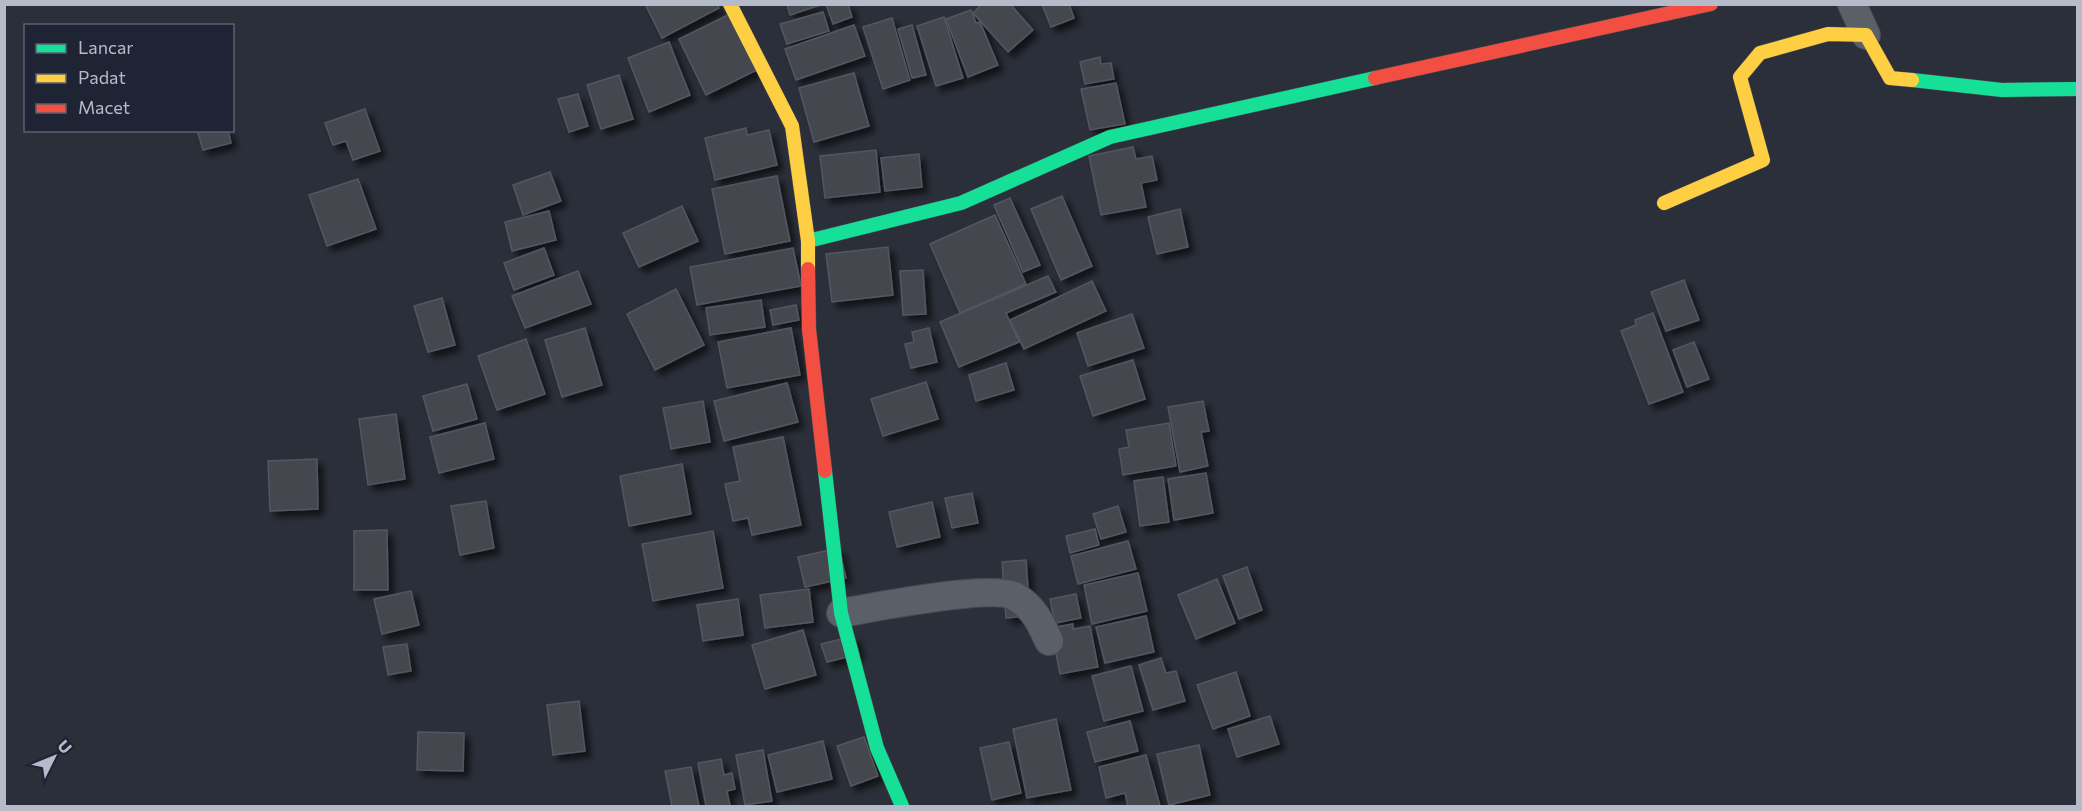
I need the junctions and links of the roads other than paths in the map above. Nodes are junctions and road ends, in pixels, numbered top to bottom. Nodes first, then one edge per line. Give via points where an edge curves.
1 (730, 4) edge
2 (1711, 4) edge
3 (1852, 4) edge
4 (1866, 34) junction
5 (2078, 89) edge
6 (1664, 203) dead end
7 (808, 241) junction
8 (841, 613) junction
9 (1049, 641) dead end
10 (902, 807) edge

1 - 7 street via 792,126
2 - 7 street via 1110,137 961,203
3 - 4 street
4 - 5 street via 1890,78 2002,90
4 - 6 street via 1827,34 1760,52 1740,77 1763,160
7 - 8 street via 809,329
8 - 9 street via 980,592 1014,595 1036,613
8 - 10 street via 877,748

